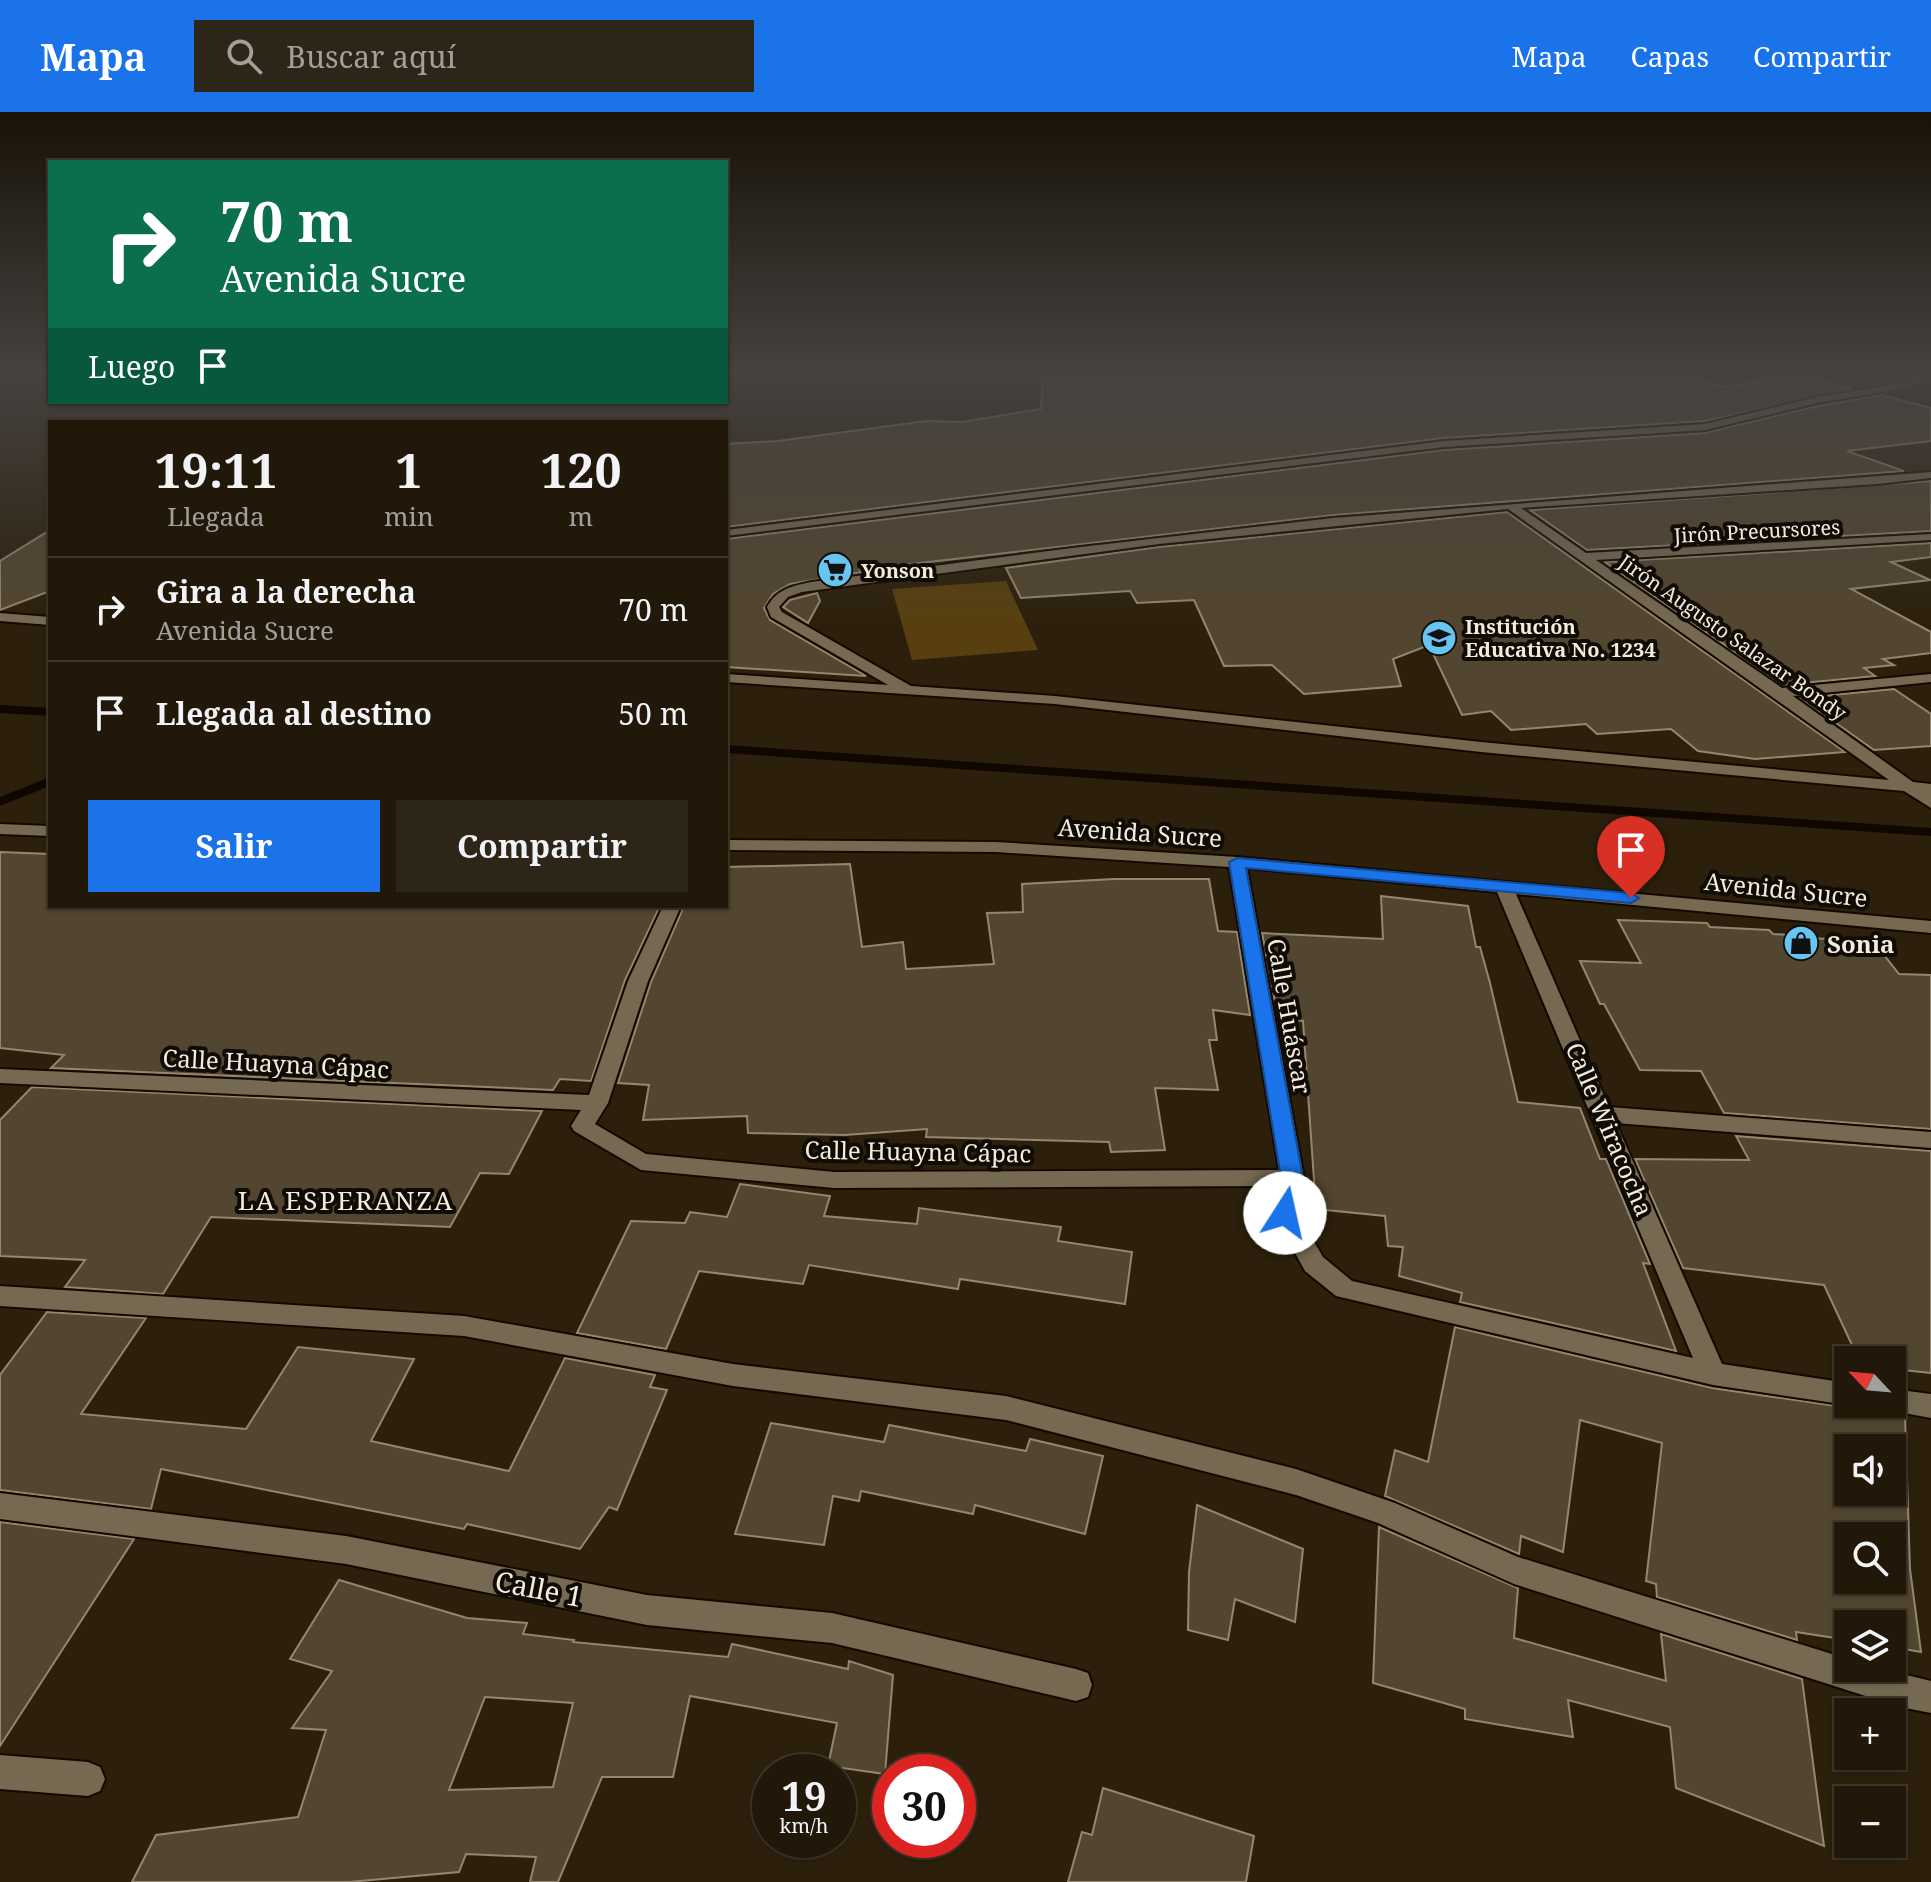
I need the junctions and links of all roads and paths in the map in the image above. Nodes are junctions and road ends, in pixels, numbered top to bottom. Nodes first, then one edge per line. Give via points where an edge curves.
1 (1342, 457) edge
2 (1931, 475) edge
3 (1510, 506) junction
4 (728, 533) edge
5 (1931, 537) edge
6 (1585, 557) junction
7 (0, 617) edge
8 (48, 621) edge
9 (728, 678) edge
10 (1931, 678) edge
11 (906, 689) junction
12 (1779, 693) junction
13 (1907, 786) junction
14 (1931, 789) edge
15 (1931, 803) edge
16 (0, 829) edge
17 (48, 831) edge
18 (728, 845) edge
19 (1237, 862) junction
20 (1503, 885) junction
21 (671, 908) edge
22 (1931, 927) edge
23 (0, 1076) edge
24 (597, 1103) junction
25 (1604, 1114) junction
26 (1931, 1140) edge
27 (1292, 1178) junction
28 (0, 1296) edge
29 (1713, 1374) junction
30 (1834, 1392) edge
31 (1906, 1403) edge
32 (1931, 1406) edge
33 (0, 1506) edge
34 (1076, 1685) dead end
35 (1931, 1697) edge
36 (0, 1772) edge
37 (88, 1779) dead end

1 - 4 street
2 - 3 street
3 - 6 street, Jirón Augusto Salazar Bondy
3 - 11 street via 1200,535 868,578 790,591 775,602 776,614
5 - 6 street, Jirón Precursores
6 - 12 street, Jirón Augusto Salazar Bondy
7 - 8 street
9 - 11 street
10 - 12 street
11 - 13 street
12 - 13 street, Jirón Augusto Salazar Bondy
13 - 14 street
13 - 15 street, Jirón Augusto Salazar Bondy
16 - 17 street
18 - 19 street, Avenida Sucre via 996,847
19 - 20 street, Avenida Sucre
19 - 27 street, Calle Huáscar
20 - 22 street, Avenida Sucre
20 - 25 street, Calle Wiracocha
21 - 24 street, Calle Huayna Cápac via 638,981
23 - 24 street, Calle Huayna Cápac
24 - 27 street, Calle Huayna Cápac via 582,1126 641,1162 834,1180
25 - 26 street
25 - 29 street, Calle Wiracocha
27 - 29 street, Calle Huáscar via 1285,1213 1314,1264 1345,1289
28 - 35 street via 464,1326 733,1375 1006,1408 1296,1482 1385,1512 1514,1570
29 - 30 street, Calle Huáscar
31 - 32 street
33 - 34 street, Calle 1 via 346,1550 647,1610 832,1628
36 - 37 street

